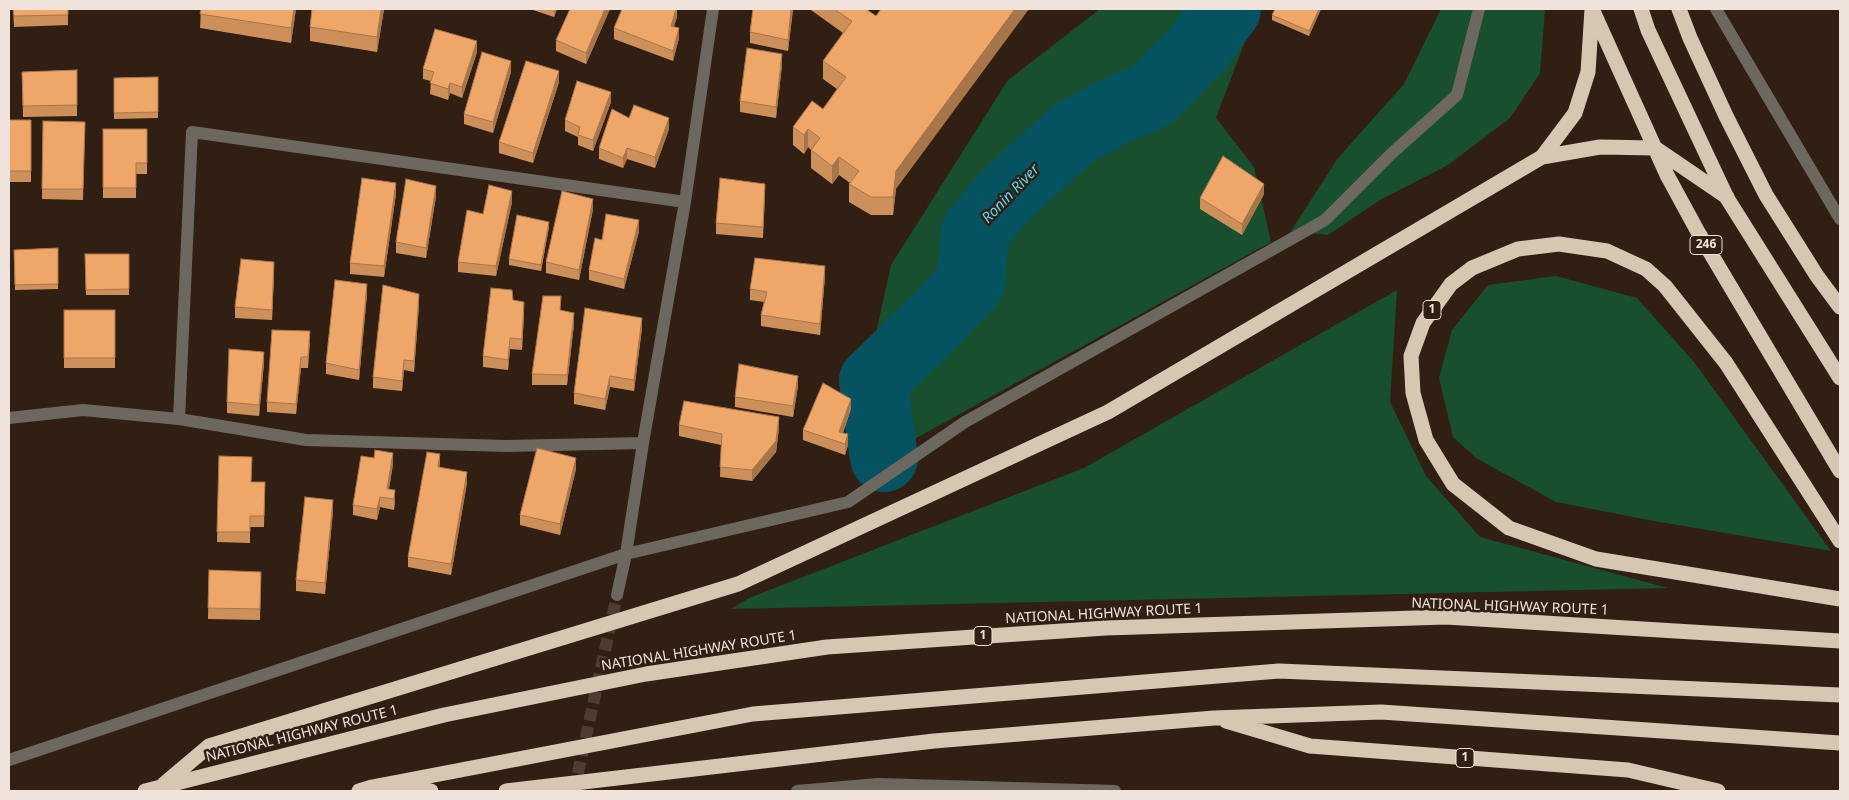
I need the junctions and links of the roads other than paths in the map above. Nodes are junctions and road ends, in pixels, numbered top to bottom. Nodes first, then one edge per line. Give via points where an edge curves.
1 (712, 9) edge
2 (1479, 9) edge
3 (1592, 9) edge
4 (1641, 9) edge
5 (1679, 9) edge
6 (1716, 9) edge
7 (1655, 148) junction
8 (1542, 157) junction
9 (1727, 198) junction
10 (685, 202) junction
11 (1840, 219) edge
12 (1840, 307) edge
13 (1840, 378) edge
14 (9, 418) edge
15 (179, 419) junction
16 (644, 443) junction
17 (1840, 471) edge
18 (1840, 541) edge
19 (626, 554) junction
20 (617, 594) tunnel mouth
21 (1840, 599) edge
22 (1838, 641) edge
23 (1840, 695) edge
24 (1214, 718) junction
25 (1840, 743) edge
26 (9, 760) edge
27 (161, 786) junction
28 (366, 789) edge
29 (145, 791) edge
30 (430, 791) edge
31 (506, 791) edge
32 (797, 791) edge
33 (1115, 791) edge
34 (1718, 791) edge

1 - 10 street
2 - 19 street via 1457,95 1391,154 1325,220 965,422 848,502
3 - 7 highway, 246
3 - 8 highway, 1 via 1588,72 1575,113
4 - 9 highway
5 - 12 highway via 1722,107 1766,195
6 - 11 street
7 - 8 highway, 1 via 1600,147
7 - 9 highway
7 - 17 highway, 246 via 1698,232
8 - 27 highway, 1 via 1108,412 738,584 209,746
9 - 13 highway
10 - 15 street via 192,132
10 - 16 street
14 - 15 street via 83,410
15 - 16 street via 306,440 506,446
16 - 19 street
18 - 21 highway, 1 via 1726,364 1665,286 1646,269 1607,251 1559,244 1518,249 1472,268 1451,284 1423,323 1411,356 1413,393 1426,440 1453,484 1509,528 1596,559
19 - 20 street
19 - 26 street
22 - 27 highway, NATIONAL HIGHWAY ROUTE 1 / 1 via 1446,617 1106,628 827,647 646,674 444,715
23 - 28 highway via 1279,671 753,714
24 - 25 highway, 1 via 1381,712
24 - 31 highway, 1 via 934,741
24 - 34 highway, 1 via 1310,746 1628,770
27 - 29 highway, NATIONAL HIGHWAY ROUTE 1 / 1
28 - 30 highway
32 - 33 street via 878,784

